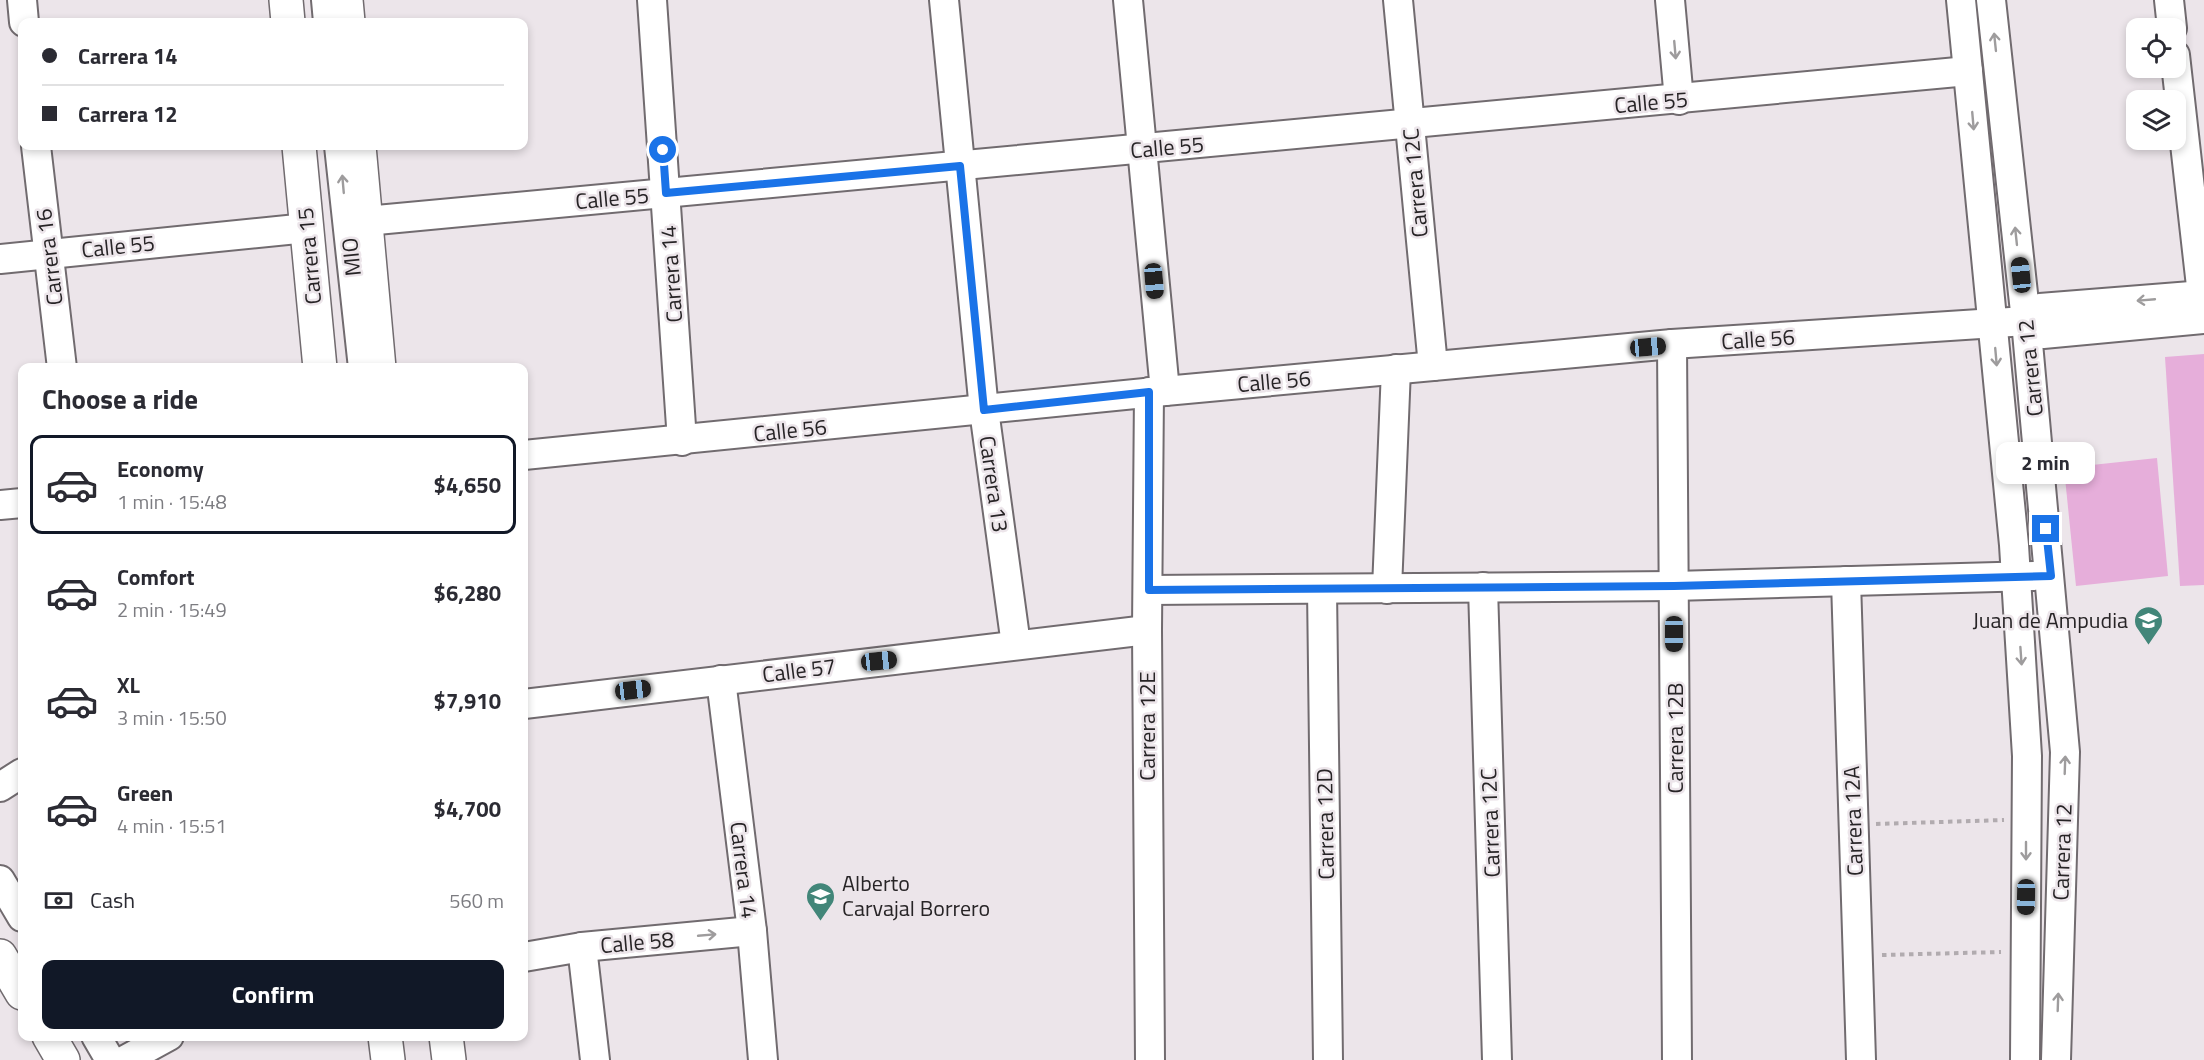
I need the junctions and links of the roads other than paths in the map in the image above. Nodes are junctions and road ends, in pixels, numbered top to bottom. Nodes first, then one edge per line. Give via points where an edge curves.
1 (22, 0) edge
2 (286, 0) edge
3 (301, 0) edge
4 (326, 0) edge
5 (346, 0) edge
6 (652, 0) edge
7 (944, 0) edge
8 (1128, 0) edge
9 (1398, 0) edge
10 (1670, 0) edge
11 (1961, 0) edge
12 (1991, 0) edge
13 (2169, 0) edge
14 (24, 18) edge
15 (288, 18) edge
16 (303, 18) edge
17 (328, 18) edge
18 (348, 18) edge
19 (2171, 18) edge
20 (1968, 71) junction
21 (2178, 78) edge
22 (1679, 100) junction
23 (1410, 125) junction
24 (1142, 149) junction
25 (36, 150) edge
26 (299, 150) edge
27 (315, 150) edge
28 (339, 150) edge
29 (359, 150) edge
30 (960, 166) junction
31 (666, 193) junction
32 (366, 221) junction
33 (307, 228) junction
34 (47, 253) junction
35 (0, 259) edge
36 (2203, 303) edge
37 (1992, 324) junction
38 (2034, 328) junction
39 (1671, 345) junction
40 (61, 363) edge
41 (320, 363) edge
42 (336, 363) edge
43 (362, 363) edge
44 (379, 363) edge
45 (1433, 366) junction
46 (1396, 369) junction
47 (1157, 392) junction
48 (984, 410) junction
49 (682, 441) junction
50 (528, 455) edge
51 (18, 503) edge
52 (0, 505) edge
53 (2051, 576) junction
54 (2016, 577) junction
55 (1846, 581) junction
56 (1674, 586) junction
57 (1484, 587) junction
58 (1322, 589) junction
59 (1387, 589) junction
60 (1149, 590) junction
61 (1147, 630) junction
62 (1016, 645) junction
63 (721, 680) junction
64 (528, 704) edge
65 (18, 776) edge
66 (0, 788) edge
67 (0, 880) edge
68 (18, 910) edge
69 (752, 931) junction
70 (582, 947) junction
71 (0, 956) edge
72 (528, 956) edge
73 (18, 986) edge
74 (52, 1041) edge
75 (99, 1041) edge
76 (159, 1041) edge
77 (386, 1041) edge
78 (402, 1041) edge
79 (432, 1041) edge
80 (446, 1041) edge
81 (63, 1060) edge
82 (110, 1060) edge
83 (125, 1060) edge
84 (388, 1060) edge
85 (404, 1060) edge
86 (434, 1060) edge
87 (448, 1060) edge
88 (595, 1060) edge
89 (763, 1060) edge
90 (1150, 1060) edge
91 (1328, 1060) edge
92 (1497, 1060) edge
93 (1677, 1060) edge
94 (1861, 1060) edge
95 (2025, 1060) edge
96 (2056, 1060) edge

1 - 14 street
2 - 15 main road
3 - 16 street
4 - 17 street
5 - 18 main road
6 - 31 street, Carrera 14
7 - 30 street, Carrera 13
8 - 24 street, Carrera 12E
9 - 23 street, Carrera 12C
10 -> 22 street
11 - 20 street, Carrera 12
38 -> 12 street, Carrera 12
13 - 19 street
20 - 22 street, Calle 55
20 -> 37 street, Carrera 12
21 - 36 street
22 - 23 street, Calle 55
23 - 24 street, Calle 55
23 - 45 street, Carrera 12C
24 - 30 street, Calle 55
24 - 47 street, Carrera 12E
25 - 34 street, Carrera 16
26 - 33 main road, Carrera 15
27 - 42 street, MIO
43 -> 28 street, MIO
29 - 32 main road
30 - 31 street, Calle 55
30 - 48 street, Carrera 13
31 - 32 street, Calle 55
31 - 49 street, Carrera 14
32 - 44 main road
33 - 34 street, Calle 55
33 - 41 main road, Carrera 15
34 - 35 street, Calle 55
34 - 40 street, Carrera 16
36 - 38 street, Calle 56 via 2040,308
37 - 38 street, Calle 56
37 - 39 street, Calle 56
37 -> 54 street, Carrera 12
38 - 53 street, Carrera 12
39 - 45 street, Calle 56
39 - 56 street, Carrera 12B
45 - 46 street, Calle 56
46 - 47 street, Calle 56
46 - 59 street
47 - 48 street, Calle 56
47 - 60 street, Carrera 12E
48 - 49 street, Calle 56
48 - 62 street, Carrera 13
49 - 50 street, Calle 56
51 - 52 street
53 - 54 street
96 -> 53 street, Carrera 12 via 2065,752
54 - 55 street
54 -> 95 street, Carrera 12 via 2027,756
55 - 56 street
55 - 94 street, Carrera 12A
56 - 57 street
56 - 93 street, Carrera 12B
57 - 59 street
57 - 92 street, Carrera 12C
58 - 59 street
58 - 60 street
58 - 91 street, Carrera 12D
60 - 61 street, Carrera 12E
61 - 62 street, Calle 57
61 - 90 street, Carrera 12E
62 - 63 street, Calle 57
63 - 64 street, Calle 57
63 - 69 street, Carrera 14
65 - 66 street
67 - 68 street
70 -> 69 street, Calle 58
69 - 89 street, Carrera 14
70 - 72 street, Calle 58
70 - 88 street
71 - 73 main road
74 - 81 main road
75 - 82 street
76 - 83 street
77 - 84 main road
78 - 85 street
79 - 86 street
80 - 87 main road

